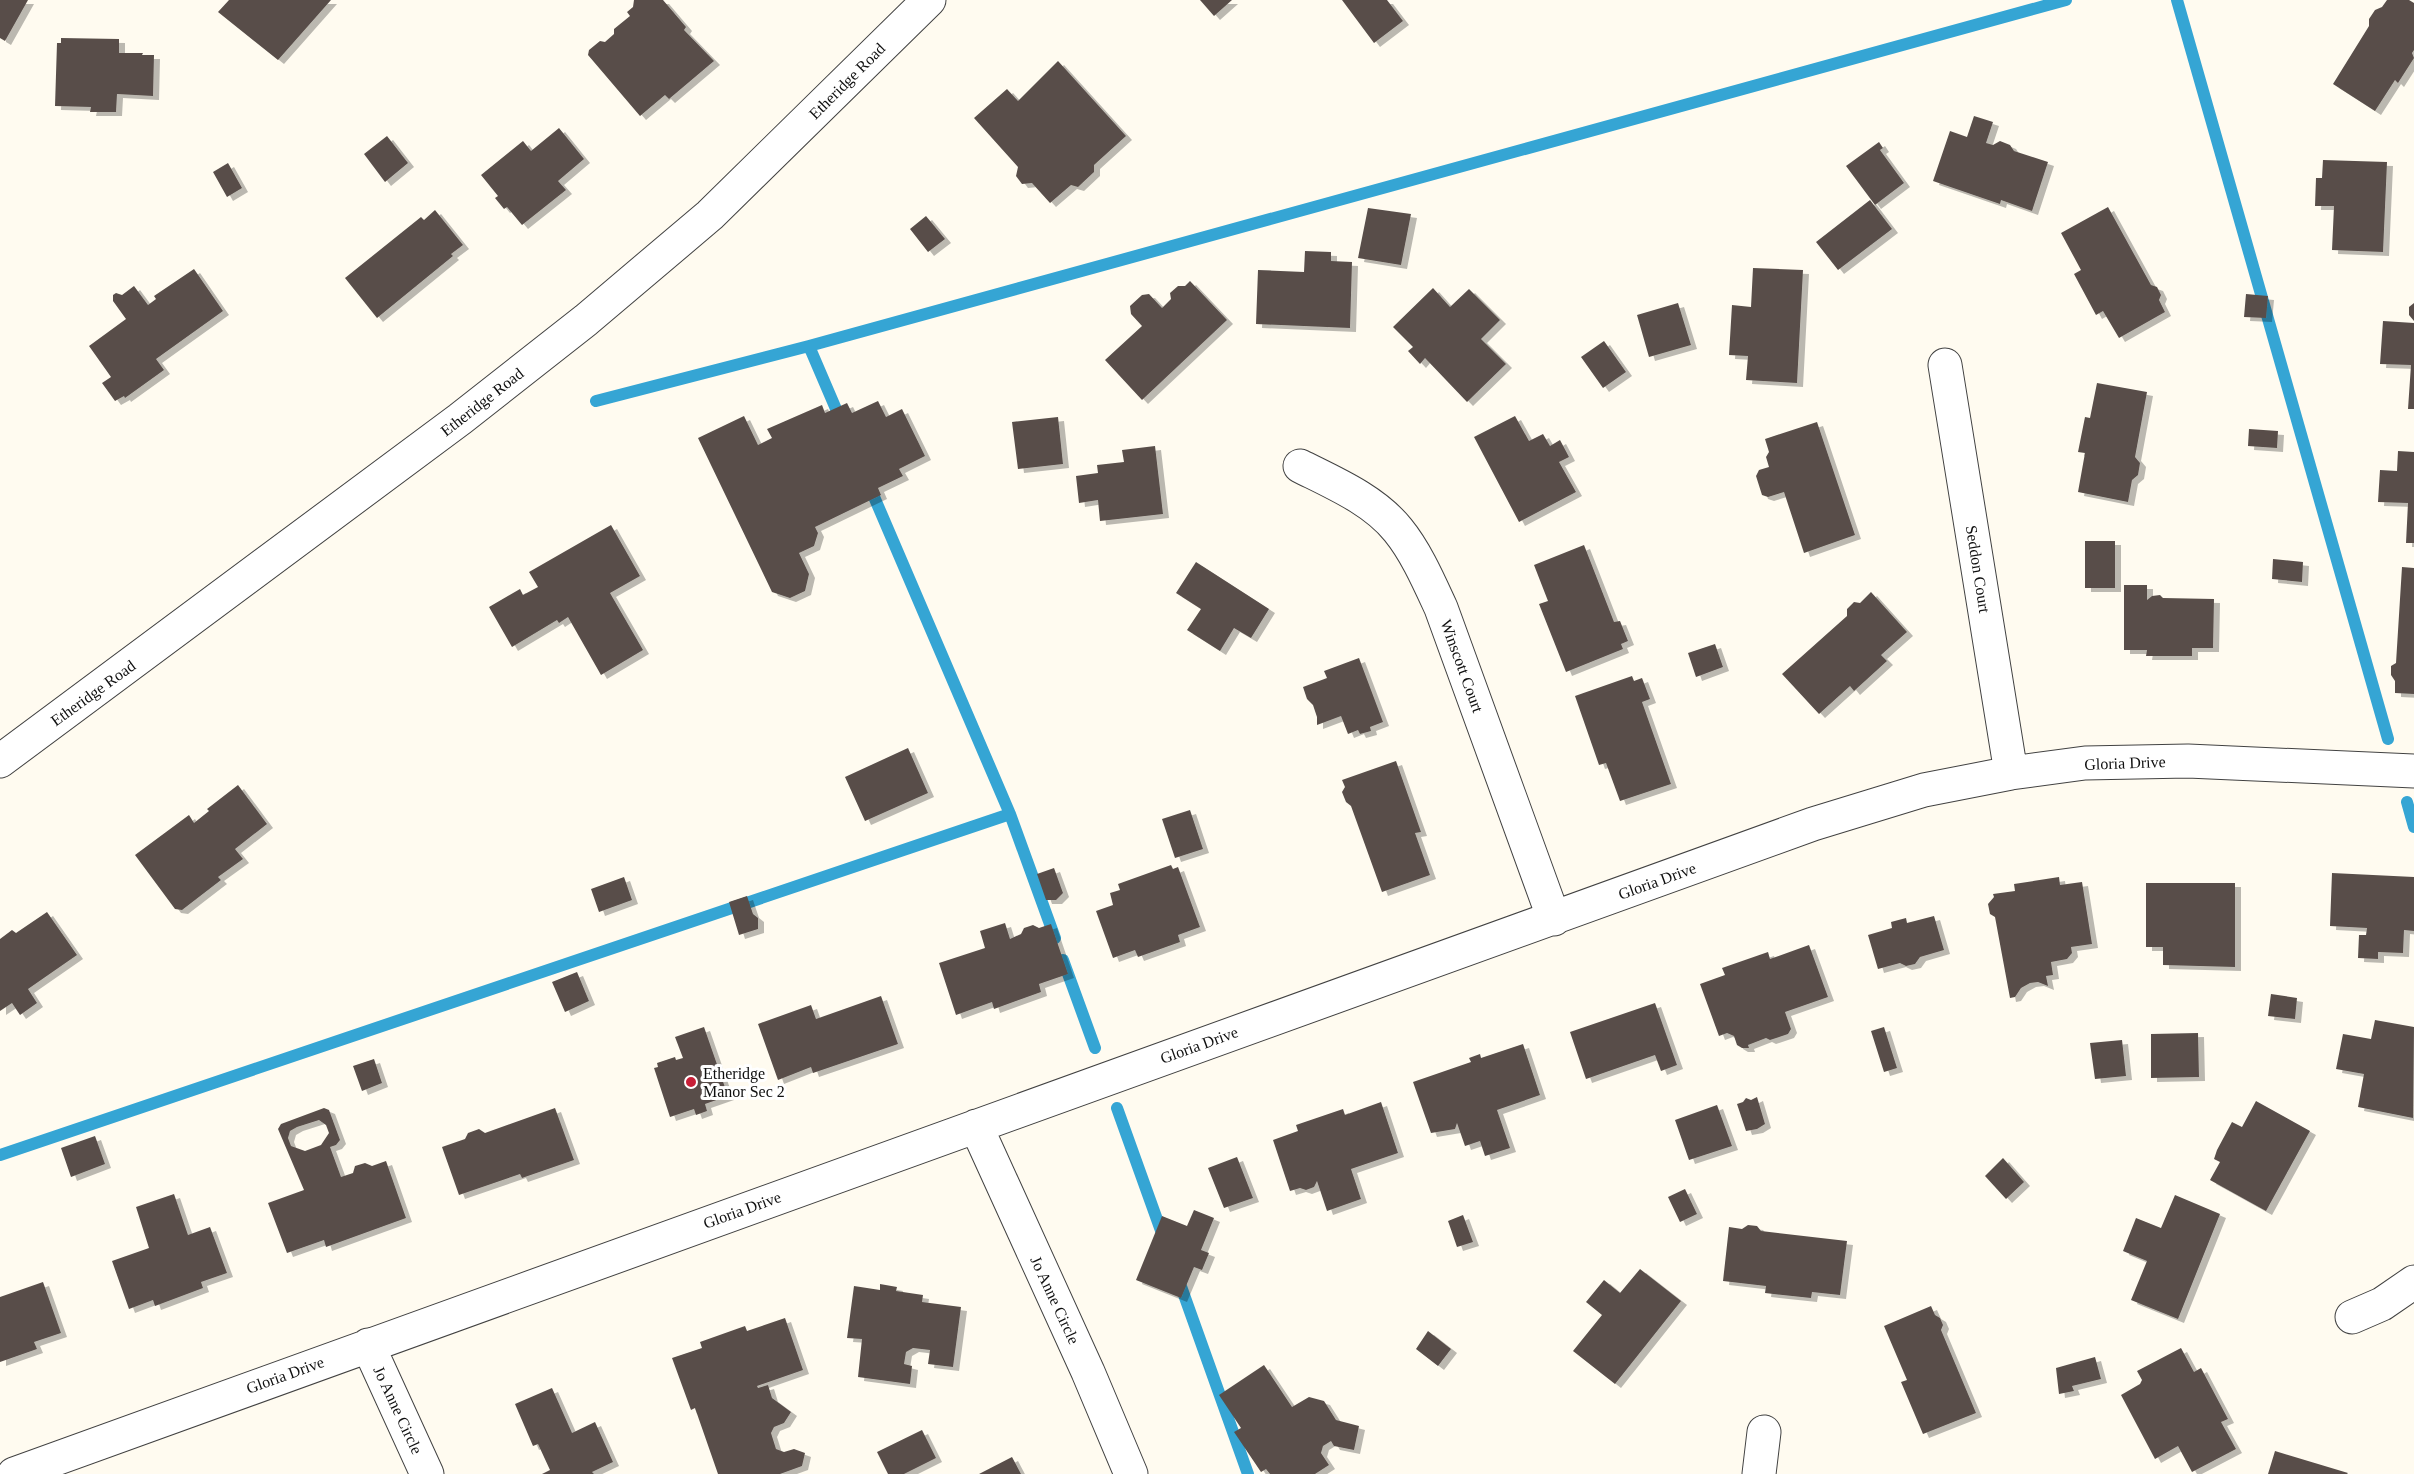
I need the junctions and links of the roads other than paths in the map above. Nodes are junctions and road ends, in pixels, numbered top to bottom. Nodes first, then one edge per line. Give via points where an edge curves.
1 (929, 0) edge
2 (1945, 365) dead end
3 (1300, 466) dead end
4 (0, 761) edge
5 (2414, 771) edge
6 (2011, 773) junction
7 (1554, 919) junction
8 (976, 1126) junction
9 (2414, 1282) edge
10 (2352, 1317) dead end
11 (368, 1345) junction
12 (1764, 1432) dead end
13 (14, 1474) edge
14 (427, 1474) edge
15 (1131, 1474) edge
16 (1759, 1474) edge

1 - 4 street, Etheridge Road via 710,215 586,320 460,419
2 - 6 street, Seddon Court
3 - 7 street, Winscott Court via 1347,489 1383,514 1399,530 1426,577 1441,608
5 - 6 street, Gloria Drive via 2188,761 2085,763
6 - 7 street, Gloria Drive via 1924,790 1813,824
7 - 8 street, Gloria Drive
8 - 11 street, Gloria Drive
8 - 15 street, Jo Anne Circle
9 - 10 street via 2382,1304
11 - 13 street, Gloria Drive
11 - 14 street, Jo Anne Circle
12 - 16 street

